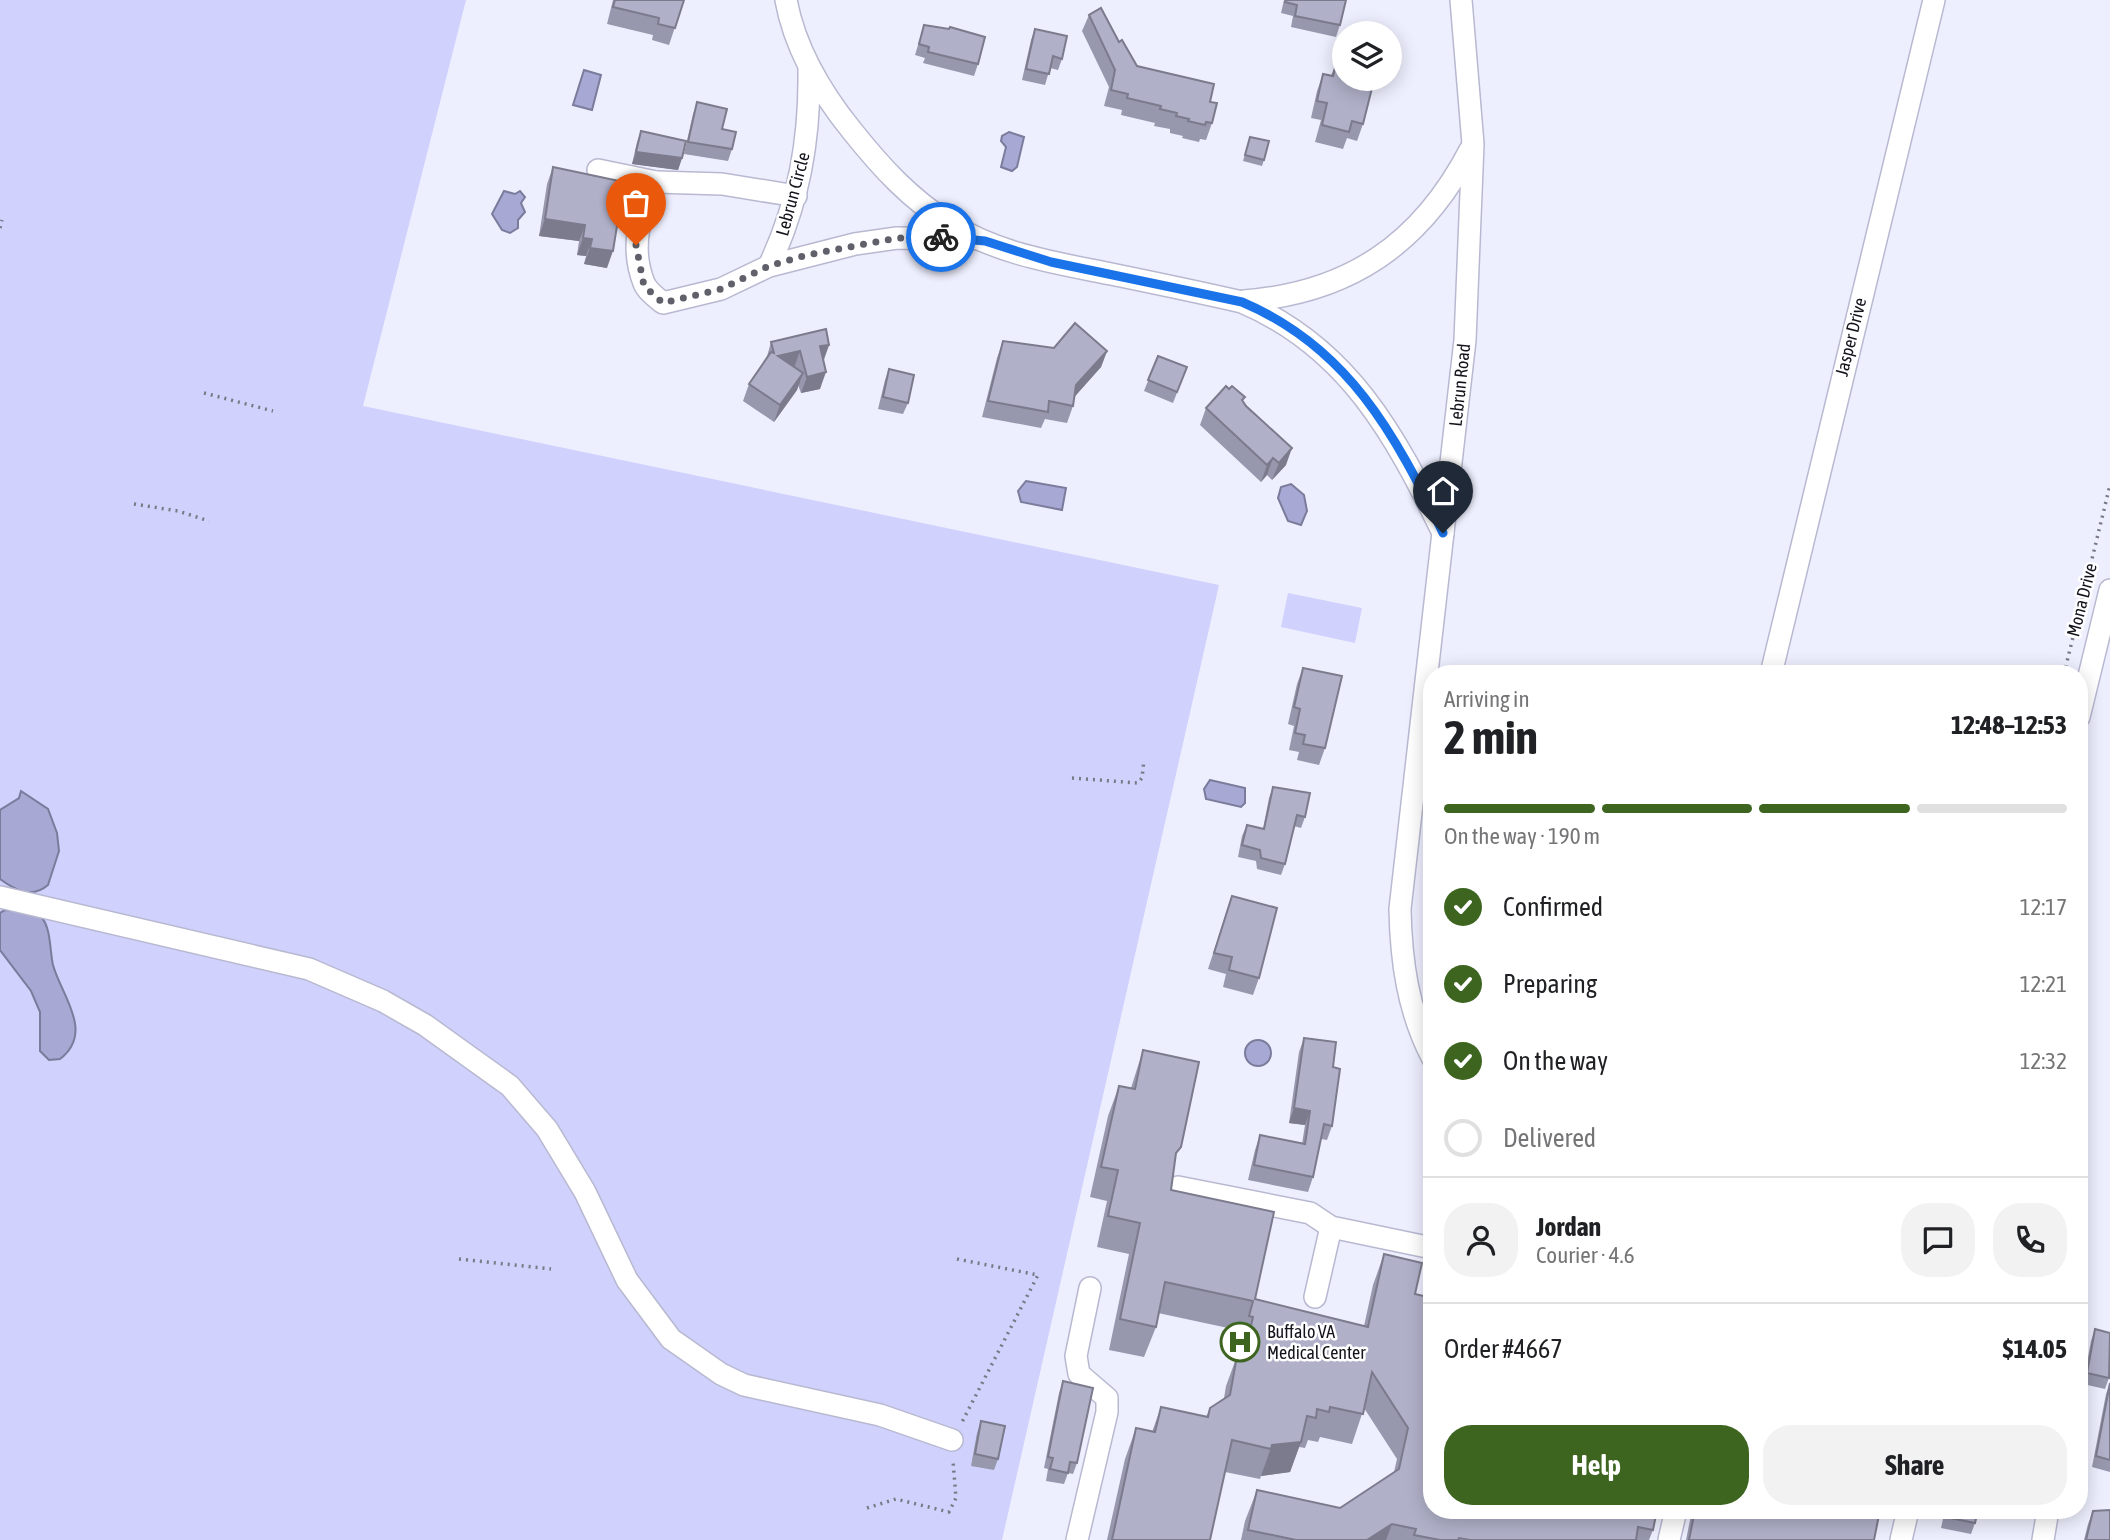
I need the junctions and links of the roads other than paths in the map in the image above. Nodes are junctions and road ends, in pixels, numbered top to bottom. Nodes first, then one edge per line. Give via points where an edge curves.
1 (786, 0) edge
2 (1461, 0) edge
3 (1934, 0) edge
4 (809, 68) junction
5 (1473, 144) junction
6 (598, 170) dead end
7 (656, 182) junction
8 (796, 197) junction
9 (985, 241) junction
10 (769, 266) junction
11 (1242, 302) junction
12 (1443, 533) junction
13 (2110, 590) edge
14 (1428, 665) edge
15 (1773, 665) edge
16 (2088, 680) edge
17 (1423, 708) edge
18 (0, 897) edge
19 (1423, 1035) edge
20 (1178, 1186) edge
21 (1331, 1227) junction
22 (1423, 1246) edge
23 (1090, 1288) dead end
24 (1315, 1297) dead end
25 (952, 1440) road end
26 (1674, 1519) edge
27 (1906, 1519) edge
28 (2046, 1519) edge
29 (1077, 1540) edge
30 (1669, 1540) edge
31 (1901, 1540) edge
32 (2043, 1540) edge

1 - 4 street, Lebrun Circle
2 - 5 street, Lebrun Road
3 - 15 street, Jasper Drive
4 - 8 street, Lebrun Circle via 807,145
4 - 9 street, Lebrun Circle via 834,110 885,173 950,224
5 - 11 street, Lebrun Circle via 1429,215 1391,250 1326,286
5 - 12 street, Lebrun Road via 1465,340
6 - 7 street
7 - 8 street via 722,184
7 - 10 street via 642,207 636,245 644,286 663,303 721,289
8 - 10 street, Lebrun Circle
9 - 10 street, Lebrun Circle via 897,238
9 - 11 street, Lebrun Circle via 1051,262
11 - 12 street, Lebrun Circle via 1264,311 1327,355 1363,392 1393,435
12 - 14 street, Lebrun Road
13 - 16 street, Mona Drive
17 - 19 street, Lebrun Road via 1400,909 1402,963
18 - 25 street via 309,969 383,1001 510,1086 566,1156 627,1280 671,1339 744,1385 880,1415
20 - 21 street via 1310,1213
21 - 22 street
21 - 24 street
23 - 29 street via 1076,1356 1079,1374 1107,1398 1107,1405
26 - 30 street
27 - 31 street
28 - 32 street

